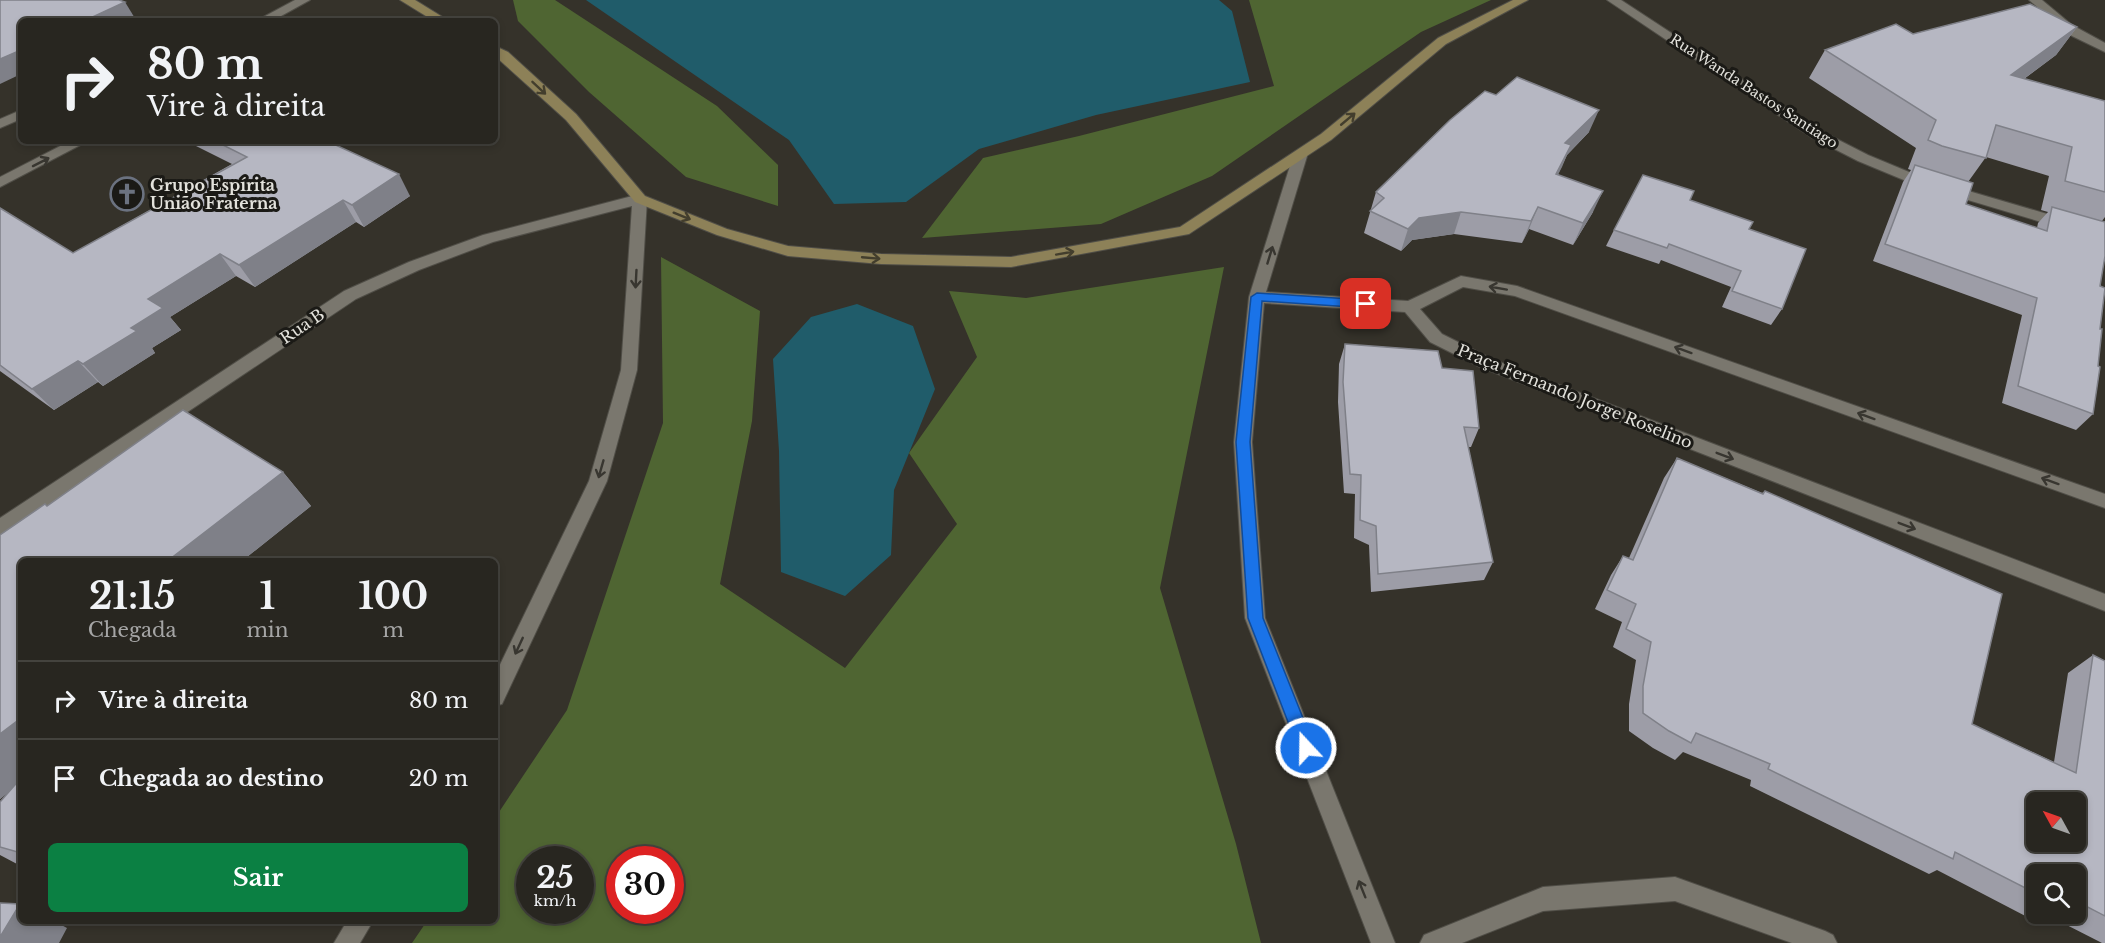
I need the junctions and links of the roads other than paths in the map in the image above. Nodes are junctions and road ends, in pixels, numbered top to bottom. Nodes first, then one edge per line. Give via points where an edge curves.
1 (304, 0) edge
2 (406, 0) edge
3 (1522, 0) edge
4 (1613, 0) edge
5 (2035, 0) edge
6 (268, 18) edge
7 (438, 18) edge
8 (2105, 48) edge
9 (498, 52) edge
10 (18, 115) edge
11 (0, 124) edge
12 (75, 144) edge
13 (1301, 153) junction
14 (0, 183) edge
15 (640, 199) junction
16 (2105, 236) edge
17 (1257, 297) junction
18 (1410, 307) junction
19 (2105, 501) edge
20 (0, 528) edge
21 (2105, 603) edge
22 (498, 691) edge
23 (359, 924) edge
24 (346, 943) edge
25 (1383, 943) edge
26 (1432, 943) edge
27 (1825, 943) edge

1 - 6 street
2 - 7 main road
13 -> 3 main road via 1326,137 1442,41
4 - 16 street, Rua Wanda Bastos Santiago via 1816,134 1863,158 1916,180
5 - 8 street via 2065,27
9 -> 15 main road via 571,117
10 - 11 street
14 -> 12 street
15 -> 13 main road via 722,232 788,251 881,259 1011,262 1184,231
17 -> 13 street
15 - 20 street, Rua B via 488,238 350,295
15 -> 22 street via 629,370 598,481
17 - 18 street
25 -> 17 street via 1255,618 1243,442
19 -> 18 street via 1517,291 1461,281
18 -> 21 street, Praça Fernando Jorge Roselino via 1436,338 1486,363
23 - 24 street
26 - 27 street via 1543,899 1676,889

